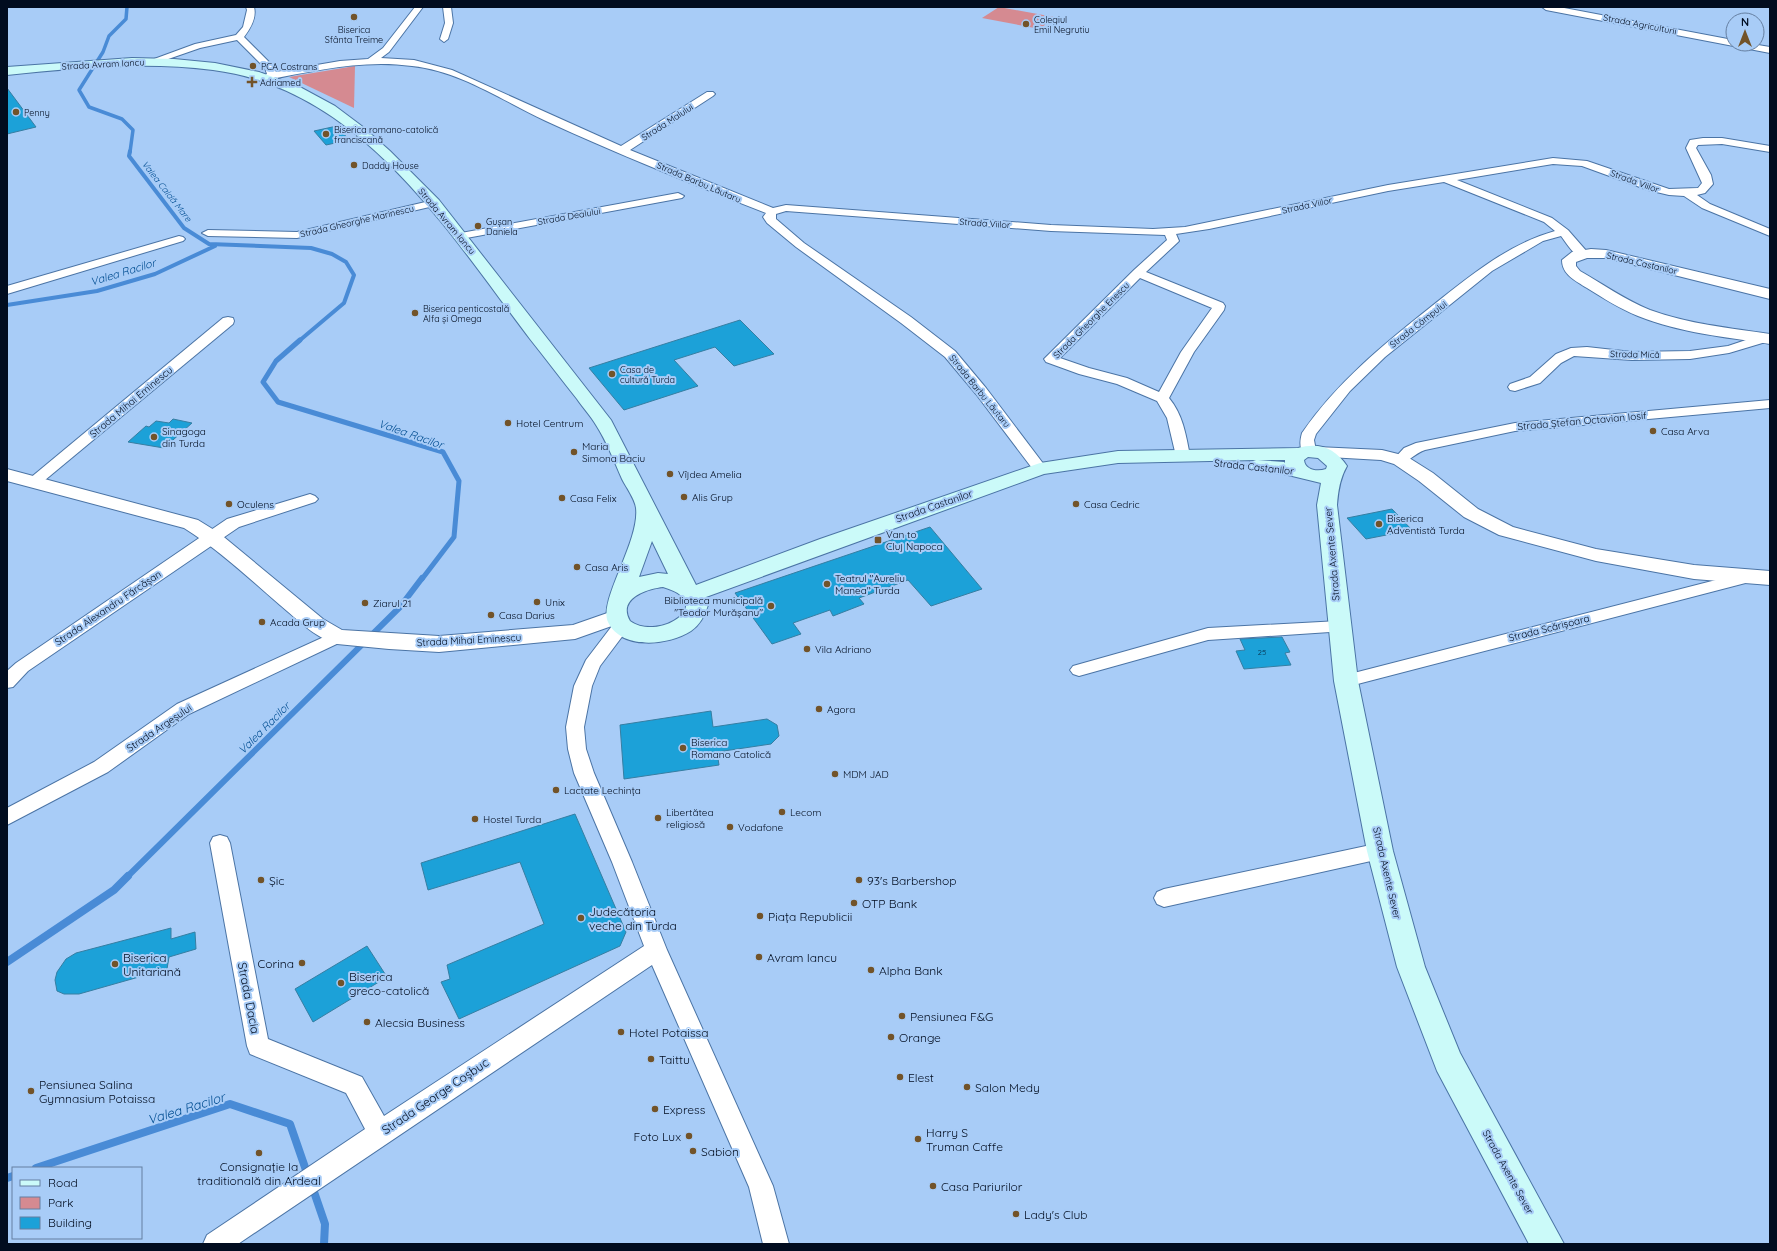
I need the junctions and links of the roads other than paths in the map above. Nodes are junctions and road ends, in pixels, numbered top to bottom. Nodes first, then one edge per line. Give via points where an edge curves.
1 (419, 7) edge
2 (447, 7) edge
3 (1546, 7) edge
4 (254, 8) edge
5 (239, 37) junction
6 (444, 39) dead end
7 (1725, 41) edge
8 (371, 61) junction
9 (151, 62) junction
10 (7, 70) edge
11 (270, 76) junction
12 (710, 94) dead end
13 (1770, 149) edge
14 (623, 150) junction
15 (1444, 178) junction
16 (1687, 193) junction
17 (678, 196) dead end
18 (434, 203) junction
19 (772, 212) junction
20 (1169, 231) junction
21 (1564, 232) junction
22 (1770, 233) edge
23 (208, 234) dead end
24 (461, 236) junction
25 (179, 239) dead end
26 (1582, 254) junction
27 (1138, 273) junction
28 (7, 290) edge
29 (1770, 294) edge
30 (228, 321) dead end
31 (1767, 339) edge
32 (1515, 387) dead end
33 (1162, 398) junction
34 (1770, 404) edge
35 (1183, 456) junction
36 (1307, 457) junction
37 (1400, 460) junction
38 (1040, 469) junction
39 (1335, 472) junction
40 (7, 475) edge
41 (34, 482) junction
42 (310, 499) dead end
43 (646, 508) junction
44 (212, 537) junction
45 (1761, 577) edge
46 (689, 589) junction
47 (619, 614) junction
48 (1339, 627) junction
49 (342, 638) junction
50 (1079, 670) dead end
51 (1346, 681) junction
52 (7, 682) edge
53 (7, 818) edge
54 (220, 843) dead end
55 (1380, 850) junction
56 (1164, 898) dead end
57 (656, 950) junction
58 (370, 1139) junction
59 (216, 1244) edge
60 (776, 1244) edge
61 (1547, 1244) edge

1 - 8 street via 386,50
2 - 6 street via 449,24
3 - 7 street, Strada Agriculturii
4 - 5 street via 247,27
5 - 9 street, Strada Avram Iancu via 198,46
5 - 11 street via 269,66
8 - 11 street, Strada Barbu Lăutaru
8 - 14 street, Strada Barbu Lăutaru via 414,63 476,82 548,118
9 - 10 main road, Strada Avram Iancu
9 - 11 main road, Strada Avram Iancu via 218,66
11 - 18 main road, Strada Avram Iancu via 314,98 342,117 408,175
12 - 14 street, Strada Malului
13 - 16 street, Strada Viilor via 1718,141 1694,142 1691,148 1695,160 1707,176 1708,184 1701,191
14 - 19 street, Strada Barbu Lăutaru
15 - 16 street, Strada Viilor via 1567,161 1583,163 1652,188
15 - 20 street, Strada Viilor via 1209,226
15 - 21 street via 1534,213
16 - 22 street via 1706,206
17 - 24 street, Strada Dealului
18 - 23 street, Strada Gheorghe Marinescu via 297,235 236,232
18 - 24 main road, Strada Avram Iancu
19 - 20 street, Strada Viilor via 786,208 1074,229
19 - 38 street, Strada Barbu Lăutaru via 769,217 771,220 794,240 950,354
20 - 27 street, Strada Gheorghe Enescu via 1173,241
21 - 26 street
21 - 36 street, Strada Câmpului via 1540,239 1488,268 1380,354 1345,388 1309,433
24 - 43 main road, Strada Avram Iancu via 550,356 605,424
25 - 28 street
26 - 29 street, Strada Castanilor via 1606,254
26 - 31 street via 1569,260 1569,266 1575,274 1625,304 1666,320
27 - 33 street via 1219,306 1188,352
27 - 33 street, Strada Gheorghe Enescu via 1051,359 1122,381
30 - 41 street, Strada Mihai Eminescu
31 - 32 street, Strada Mică via 1733,350 1701,355 1614,355 1571,352 1534,380
33 - 35 street via 1173,412 1177,423
34 - 37 street, Strada Ștefan Octavian Iosif via 1515,427 1422,446 1409,451
35 - 36 main road, Strada Castanilor via 1224,465 1264,467
35 - 38 main road, Strada Castanilor via 1118,457
36 - 37 street, Strada Castanilor via 1382,455
36 - 39 main road, Strada Castanilor via 1315,476
36 - 39 main road, Strada Castanilor via 1334,459 1338,466
37 - 39 street, Strada Castanilor via 1373,460
37 - 45 street, Strada Castanilor via 1471,513 1506,531 1596,555 1694,572
38 - 46 main road, Strada Castanilor
39 - 48 main road, Strada Axente Sever via 1326,506
40 - 41 street, Strada Mihai Eminescu
41 - 44 street, Strada Mihai Eminescu via 191,524
42 - 44 street via 233,523
43 - 46 main road, Strada Avram Iancu
43 - 47 main road via 642,542
44 - 49 street, Strada Mihai Eminescu via 316,624
44 - 52 street, Strada Alexandru Fărcășan via 22,667
45 - 51 street, Strada Scărișoara
46 - 47 main road via 663,580 650,581 632,588
46 - 47 main road via 698,603 696,613 688,623 676,631 646,636 632,632
47 - 49 street, Strada Mihai Eminescu via 574,632 560,634 439,644
47 - 57 street via 583,686 575,727 577,749 584,773
48 - 50 street via 1208,634
48 - 51 main road, Strada Axente Sever
49 - 53 street, Strada Argeșului via 183,709 101,767
51 - 55 main road, Strada Axente Sever
54 - 58 street, Strada Dacia via 258,1046 354,1085
55 - 56 street
55 - 61 main road, Strada Axente Sever via 1411,968 1448,1061
57 - 58 street, Strada George Coșbuc
57 - 60 street via 761,1186
58 - 59 street, Strada George Coșbuc

